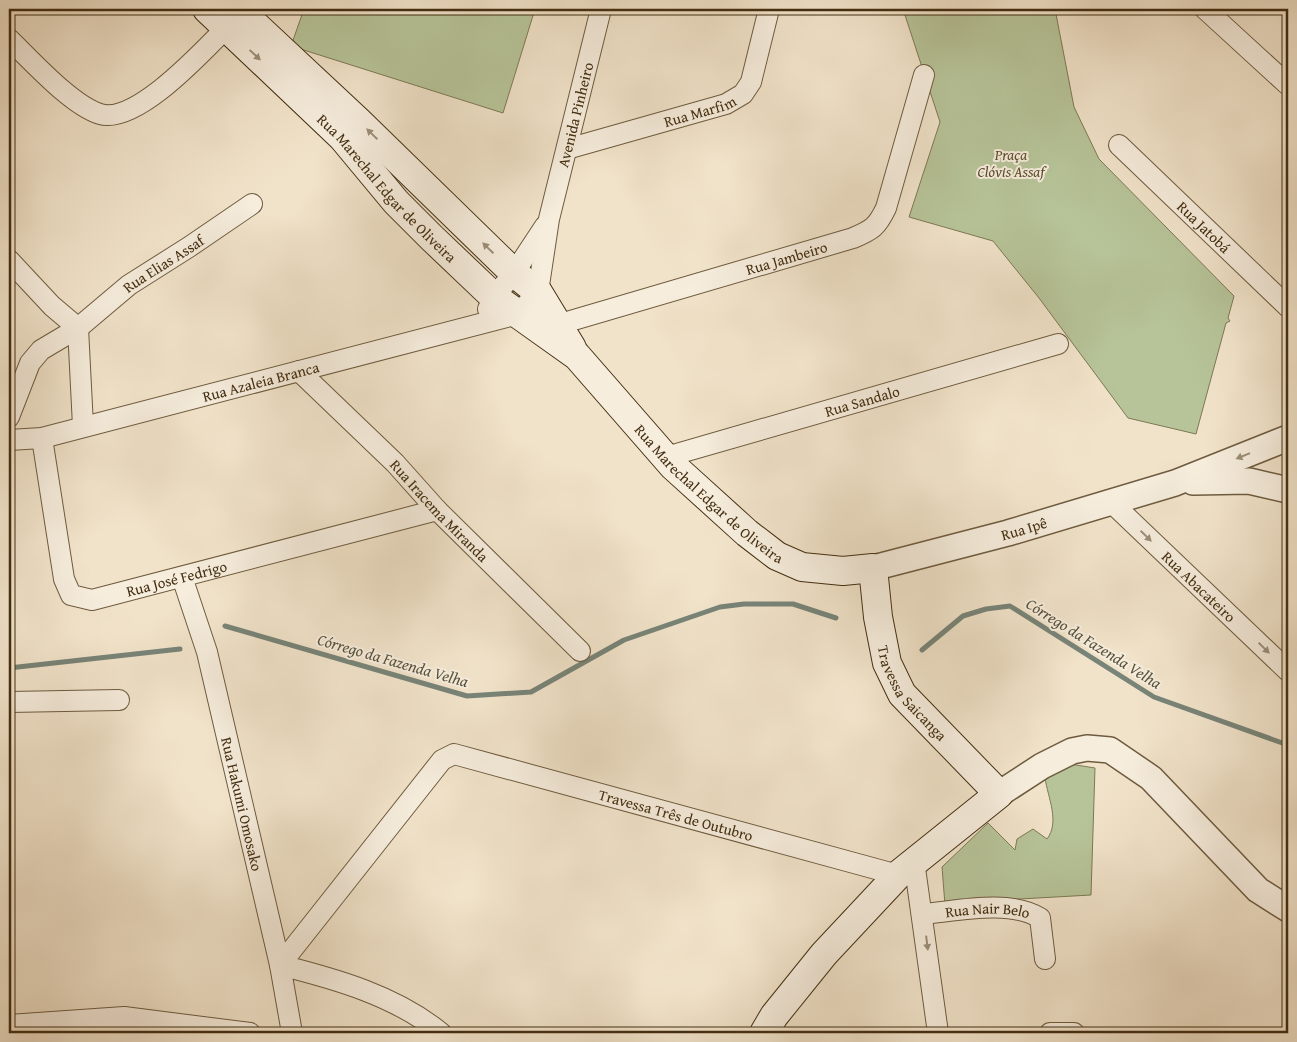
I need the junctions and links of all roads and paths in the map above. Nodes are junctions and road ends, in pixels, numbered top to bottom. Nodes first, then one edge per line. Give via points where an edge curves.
1 (198, 9) edge
2 (207, 9) edge
3 (601, 9) edge
4 (769, 9) edge
5 (1205, 9) edge
6 (232, 18) edge
7 (9, 39) edge
8 (205, 49) junction
9 (924, 75) dead end
10 (1288, 85) edge
11 (1119, 145) dead end
12 (567, 149) junction
13 (252, 204) dead end
14 (549, 219) junction
15 (9, 260) edge
16 (514, 273) junction
17 (538, 292) junction
18 (494, 296) junction
19 (1288, 307) edge
20 (518, 314) junction
21 (480, 324) junction
22 (78, 328) junction
23 (553, 329) junction
24 (1058, 344) dead end
25 (299, 371) junction
26 (9, 417) edge
27 (83, 426) junction
28 (42, 438) junction
29 (1288, 438) edge
30 (9, 440) edge
31 (666, 458) junction
32 (1175, 483) junction
33 (1288, 490) edge
34 (1111, 502) junction
35 (437, 510) junction
36 (873, 568) junction
37 (182, 577) junction
38 (580, 651) dead end
39 (1288, 671) edge
40 (119, 700) dead end
41 (9, 702) edge
42 (1000, 794) junction
43 (906, 868) junction
44 (1288, 910) edge
45 (923, 914) junction
46 (1045, 959) dead end
47 (280, 965) junction
48 (9, 1025) edge
49 (242, 1032) edge
50 (760, 1032) edge
51 (292, 1033) edge
52 (441, 1033) edge
53 (938, 1033) edge
54 (1050, 1033) edge
55 (1074, 1033) edge

1 - 8 street via 207,37
2 - 6 main road, Rua Marechal Edgar de Oliveira
3 - 12 street, Avenida Pinheiro
4 - 12 street, Rua Marfim via 751,82 743,94 726,104
5 - 10 street
6 - 8 street
16 -> 6 main road, Rua Marechal Edgar de Oliveira via 359,122
6 -> 18 main road, Rua Marechal Edgar de Oliveira via 342,137 396,202
7 - 8 street via 70,96 101,114 121,112 141,103 180,75
9 - 23 street, Rua Jambeiro via 886,208 879,223 869,232
11 - 19 street, Rua Jatobá
12 - 14 street, Avenida Pinheiro
13 - 22 street, Rua Elias Assaf via 129,285
14 - 16 street, Avenida Pinheiro
14 - 17 street, Avenida Pinheiro
15 - 22 street via 52,306
16 - 17 main road, Rua Marechal Edgar de Oliveira
16 - 18 street, Avenida Pinheiro
17 - 20 street
17 - 23 main road, Rua Marechal Edgar de Oliveira
18 - 20 main road, Rua Marechal Edgar de Oliveira
18 - 21 street
20 - 21 street, Rua Azaleia Branca
20 - 23 main road, Rua Marechal Edgar de Oliveira
21 - 25 street, Rua Azaleia Branca
22 - 26 street, Rua Elias Assaf via 35,356
22 - 27 street
23 - 31 main road, Rua Marechal Edgar de Oliveira
24 - 31 street, Rua Sandalo
25 - 27 street, Rua Azaleia Branca
25 - 35 street, Rua Iracema Miranda via 395,463
27 - 28 street, Rua Azaleia Branca
28 - 30 street, Rua Azaleia Branca
28 - 37 street, Rua José Fedrigo via 64,579 71,595 92,600
29 -> 32 street, Rua Ipê
31 - 36 main road, Rua Marechal Edgar de Oliveira via 747,533 777,556 802,567 819,570
32 - 33 street, Rua Ipê via 1248,481
32 - 34 street, Rua Ipê
34 - 36 street, Rua Ipê
34 -> 39 street, Rua Abacateiro
35 - 37 street, Rua José Fedrigo
35 - 38 street, Rua Iracema Miranda
36 - 42 main road, Travessa Saicanga via 878,617 888,663 902,694
37 - 47 street, Rua Hakumi Omosako via 207,652
40 - 41 street
42 - 43 main road
42 - 44 street via 1042,766 1072,751 1087,748 1110,750 1151,778 1258,890
43 - 45 street
43 - 47 street, Travessa Três de Outubro via 454,754 442,760
43 - 50 main road via 824,954
45 - 46 street, Rua Nair Belo via 990,909 1030,912 1040,918
45 -> 53 street
47 - 51 street, Rua Hakumi Omosako
47 - 52 street via 373,993
48 - 49 street via 124,1017
54 - 55 street

